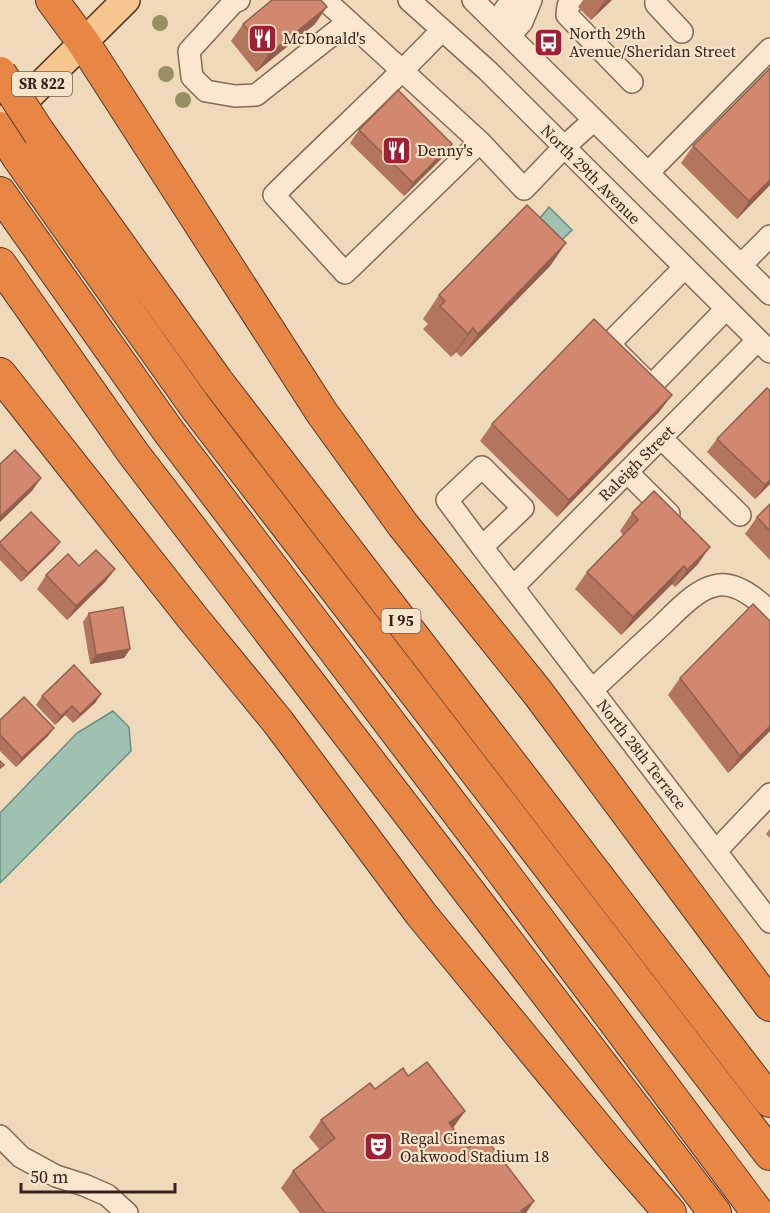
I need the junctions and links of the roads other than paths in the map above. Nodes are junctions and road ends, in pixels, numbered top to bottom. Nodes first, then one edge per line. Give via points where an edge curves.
1 (52, 0) edge
2 (126, 0) edge
3 (239, 0) edge
4 (326, 0) edge
5 (409, 0) edge
6 (473, 0) edge
7 (516, 0) edge
8 (531, 0) edge
9 (574, 0) edge
10 (656, 0) edge
11 (348, 22) junction
12 (503, 29) junction
13 (442, 30) junction
14 (682, 32) dead end
15 (84, 42) junction
16 (770, 50) edge
17 (402, 72) junction
18 (0, 73) edge
19 (632, 82) dead end
20 (594, 120) junction
21 (0, 127) edge
22 (480, 142) junction
23 (564, 147) junction
24 (648, 174) junction
25 (0, 194) edge
26 (770, 236) edge
27 (0, 264) edge
28 (741, 265) junction
29 (685, 267) junction
30 (770, 294) edge
31 (726, 309) junction
32 (764, 346) edge
33 (0, 374) edge
34 (661, 438) junction
35 (627, 472) junction
36 (740, 515) dead end
37 (679, 525) edge
38 (482, 547) dead end
39 (513, 587) junction
40 (770, 612) edge
41 (592, 690) junction
42 (770, 794) edge
43 (716, 851) junction
44 (770, 922) edge
45 (770, 1005) edge
46 (770, 1101) edge
47 (0, 1136) edge
48 (770, 1154) edge
49 (127, 1213) edge
50 (670, 1213) edge
51 (715, 1213) edge
52 (758, 1213) edge

1 - 15 highway
2 - 15 main road, SR 822
3 - 11 street via 189,51 192,77 206,91 256,95
4 - 11 street
5 - 13 street, North 29th Avenue
6 - 12 street
7 - 12 street via 506,8
8 - 12 street via 522,22
9 - 19 street via 567,15
10 - 14 street
11 - 17 street
12 - 20 street
13 - 17 street
13 - 23 street, North 29th Avenue
15 - 21 main road, SR 822
15 - 45 highway via 322,413 403,525 538,693
16 - 24 street
17 - 22 street
17 - 22 street via 274,195 345,273
18 - 46 highway, I 95, bridge via 217,381
20 - 23 street
20 - 24 street
21 - 48 highway via 197,409
22 - 23 street via 524,189
23 - 29 street, North 29th Avenue
24 - 28 street
25 - 52 highway via 168,432
26 - 28 street
27 - 51 highway via 133,453
28 - 30 street
29 - 31 street, North 29th Avenue
29 - 31 street via 609,344 651,386
31 - 32 street, North 29th Avenue
32 - 34 street, Raleigh Street
33 - 50 highway via 278,722 421,914
34 - 35 street, Raleigh Street
34 - 36 street
35 - 37 street
35 - 39 street, Raleigh Street
38 - 39 street, North 28th Terrace
39 - 41 street, North 28th Terrace
40 - 41 street via 742,591 714,585 691,598
41 - 43 street, North 28th Terrace
42 - 43 street
43 - 44 street, North 28th Terrace
47 - 49 street via 21,1157 56,1176 107,1195

